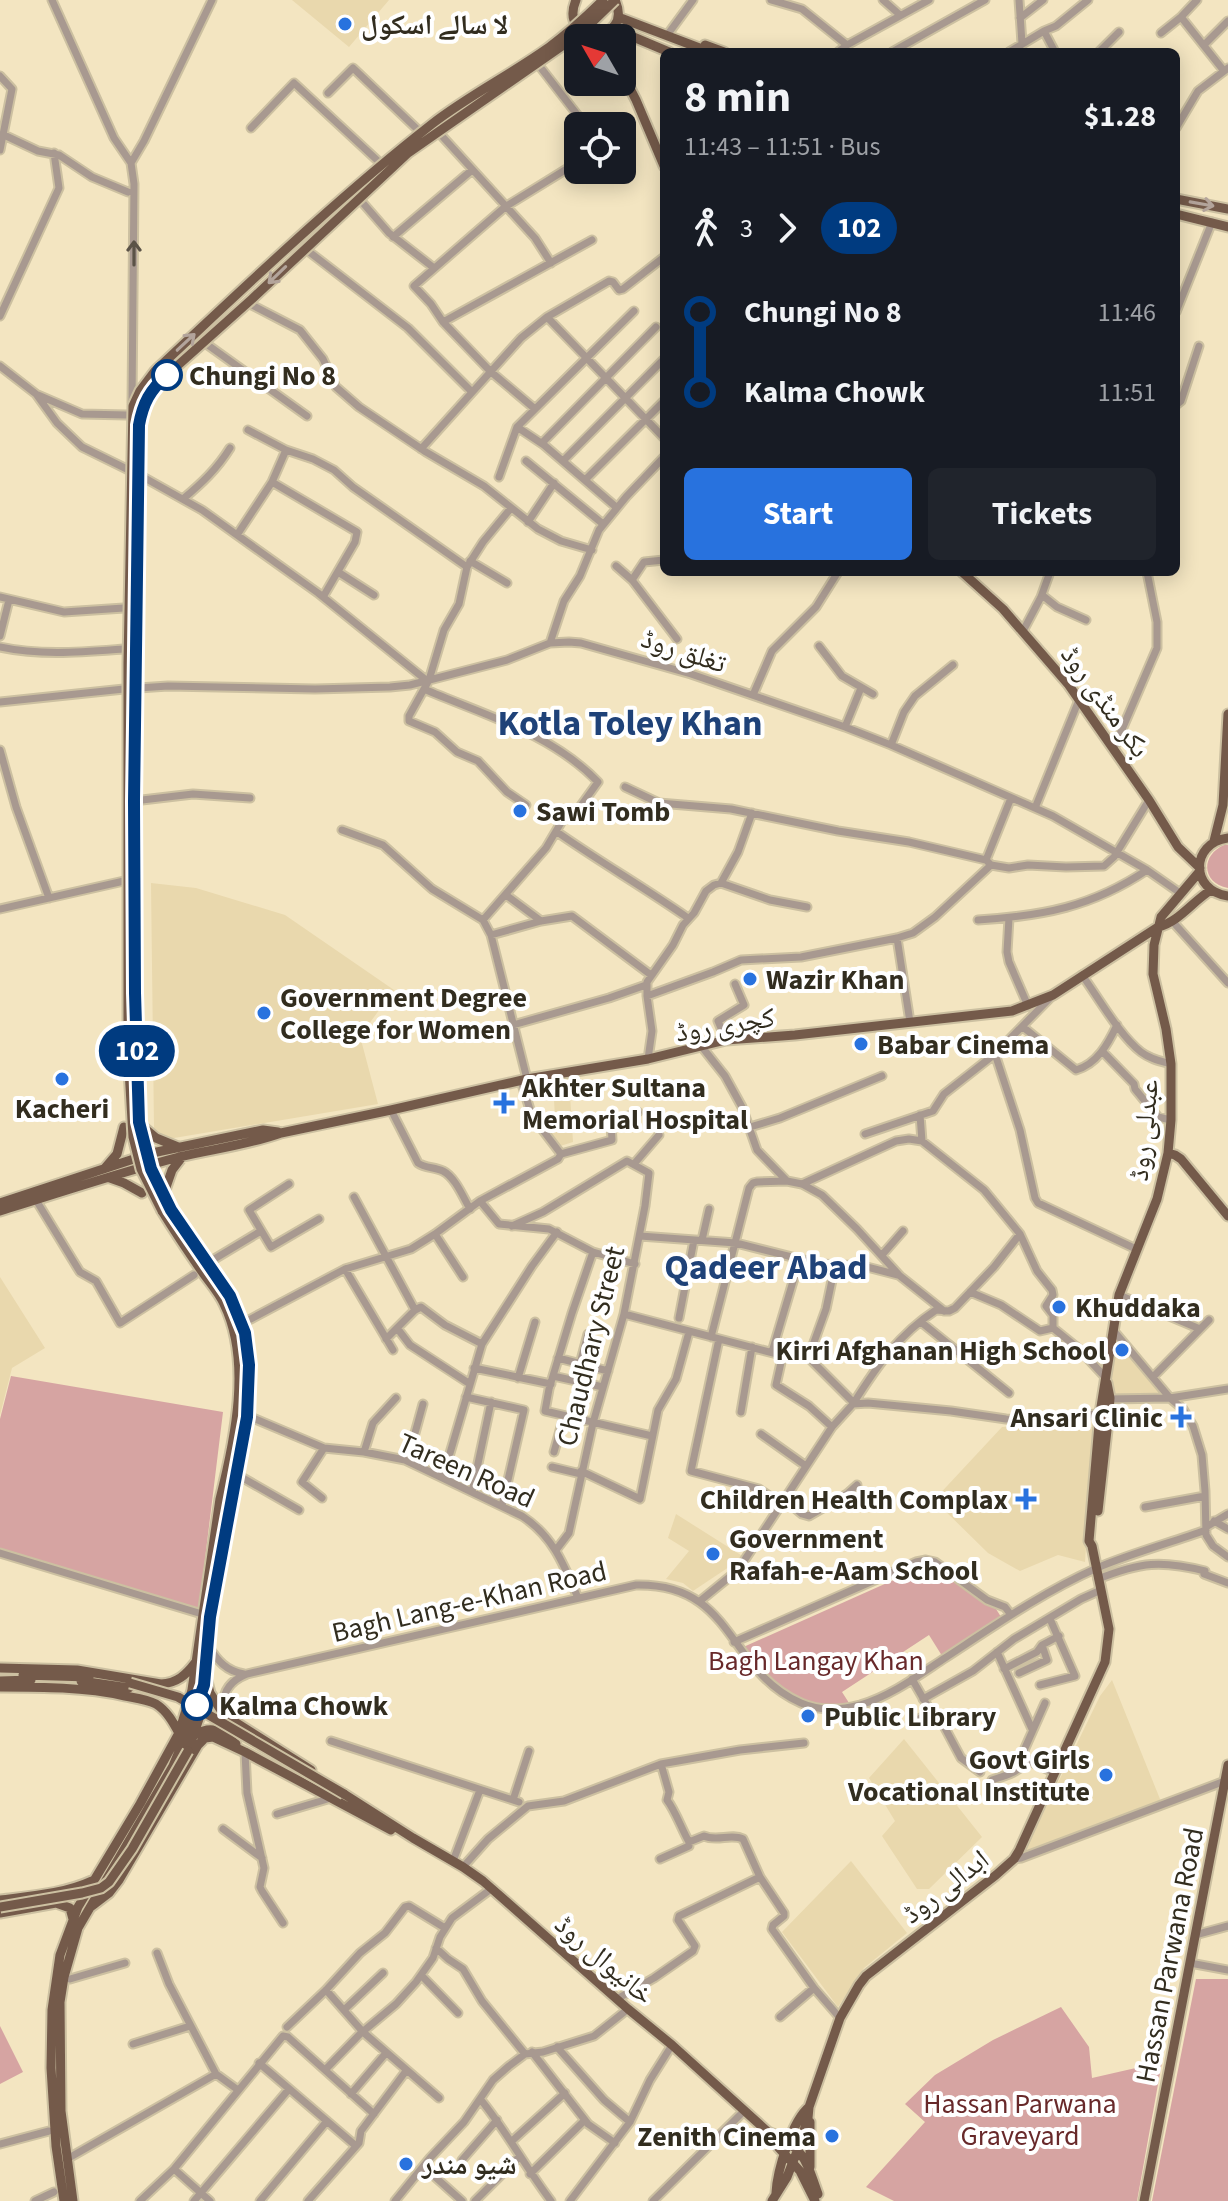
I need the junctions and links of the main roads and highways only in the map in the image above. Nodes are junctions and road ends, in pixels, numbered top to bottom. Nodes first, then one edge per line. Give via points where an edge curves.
1 (603, 0) edge
2 (615, 0) edge
3 (572, 2) edge
4 (618, 17) junction
5 (577, 24) edge
6 (614, 24) edge
7 (668, 34) junction
8 (636, 41) edge
9 (701, 48) edge
10 (712, 48) edge
11 (660, 49) edge
12 (634, 96) edge
13 (660, 157) edge
14 (1180, 200) edge
15 (1228, 209) edge
16 (1180, 215) edge
17 (1228, 227) edge
18 (966, 576) edge
19 (1228, 714) edge
20 (1228, 838) edge
21 (1214, 841) junction
22 (1200, 870) junction
23 (1211, 890) junction
24 (1228, 896) edge
25 (1158, 927) junction
26 (124, 1127) dead end
27 (143, 1127) dead end
28 (181, 1152) junction
29 (1168, 1153) junction
30 (106, 1174) junction
31 (165, 1190) dead end
32 (142, 1193) dead end
33 (0, 1203) edge
34 (166, 1210) junction
35 (0, 1211) edge
36 (1228, 1216) edge
37 (1092, 1546) joint
38 (195, 1663) junction
39 (0, 1668) edge
40 (0, 1674) edge
41 (205, 1680) junction
42 (0, 1684) edge
43 (130, 1686) junction
44 (179, 1733) junction
45 (195, 1735) junction
46 (245, 1752) junction
47 (1228, 1765) edge
48 (403, 1832) junction
49 (413, 1838) junction
50 (94, 1880) junction
51 (0, 1900) edge
52 (89, 1908) junction
53 (0, 1910) edge
54 (73, 1919) junction
55 (809, 2107) junction
56 (768, 2132) junction
57 (793, 2146) junction
58 (789, 2157) junction
59 (811, 2171) junction
60 (809, 2188) junction
61 (777, 2193) edge
62 (64, 2201) edge
63 (73, 2201) edge
64 (818, 2201) edge
65 (1144, 2201) edge

34 -> 1 main road, bridge via 141,1169 133,1137 128,1053 129,415 155,371 318,221 435,121 548,48
2 - 4 main road
2 -> 34 main road, bridge via 582,32 408,153 157,384 142,406 135,993 142,1137
3 - 5 main road
4 - 6 main road
4 - 7 main road
7 - 9 main road
7 - 10 main road
8 - 11 main road
12 - 13 main road
14 -> 15 main road
16 - 17 main road
18 - 22 main road, بکر منڈی روڈ via 1003,609 1068,684 1178,847
19 - 21 main road, عبدلی روڈ via 1223,805
20 - 21 main road
21 - 22 main road, عبدلی روڈ via 1203,853
22 - 23 main road, بکر منڈی روڈ
22 - 25 main road, عبدلی روڈ
23 - 24 main road
23 - 25 main road via 1173,922
25 - 28 main road, کچری روڈ via 1053,995 1012,1011 726,1040
25 - 29 main road, عبدلی روڈ via 1152,958 1171,1064
26 - 30 main road
27 - 28 main road
28 - 30 main road, کچری روڈ via 132,1172
28 - 30 main road, کچری روڈ via 129,1160
28 - 31 main road
29 - 36 main road via 1181,1159
29 - 37 main road, عبدلی روڈ via 1157,1199 1119,1295
30 - 32 main road
30 - 33 main road
30 - 35 main road
34 - 38 main road via 224,1303 239,1369
34 - 41 main road via 230,1296 245,1333 249,1365 247,1417 210,1617
37 - 55 main road, ابدالی روڈ via 1109,1629 1105,1662 1014,1859 866,1976 840,2018
38 - 39 main road via 181,1678 161,1684 77,1670
38 - 44 main road
40 - 43 main road via 79,1676
41 - 45 main road
41 - 48 main road via 224,1715 377,1810
41 - 52 main road via 173,1766
42 - 43 main road via 79,1681
42 - 44 main road via 109,1692 145,1700 164,1710
43 - 48 main road, خانیوال روڈ, bridge via 176,1701
44 - 50 main road
45 - 46 main road via 214,1729
45 - 53 main road, bridge via 109,1882
46 - 49 main road
46 - 52 main road via 205,1738 119,1880
47 - 65 main road, Hassan Parwana Road
48 - 49 main road, خانیوال روڈ
49 - 56 main road, خانیوال روڈ via 491,1889
50 - 51 main road via 62,1892
50 - 54 main road
52 - 63 main road via 70,1953 60,2002 61,2111
53 - 54 main road via 56,1903 70,1908
54 - 62 main road via 60,1955 52,2010 51,2068
55 - 57 main road
55 - 59 main road
56 - 57 main road, خانیوال روڈ
56 - 58 main road, خانیوال روڈ
57 - 58 main road
57 - 59 main road
58 - 60 main road, خانیوال روڈ
58 - 61 main road via 777,2180
59 - 64 main road
60 - 61 main road via 794,2181
60 - 64 main road, خانیوال روڈ

